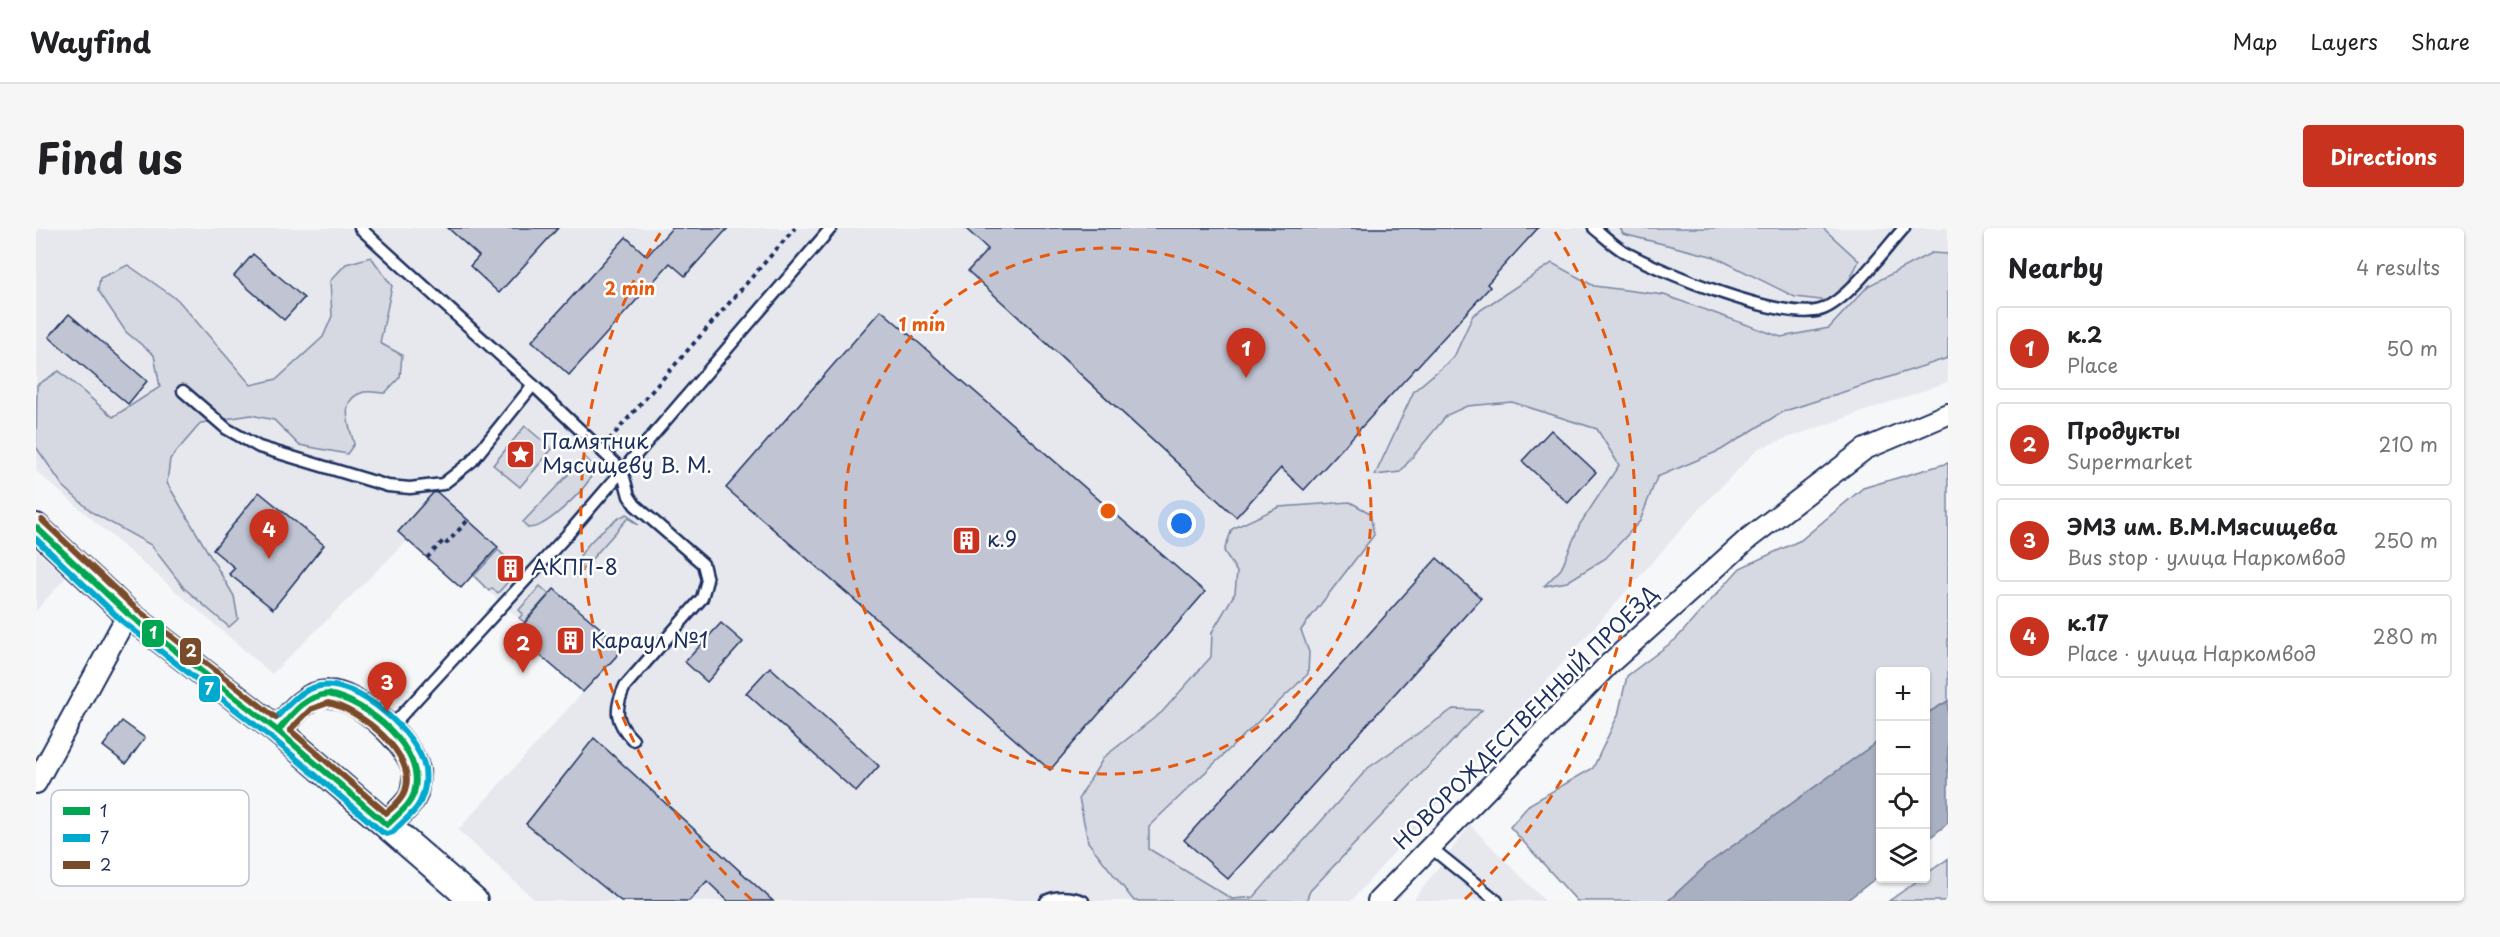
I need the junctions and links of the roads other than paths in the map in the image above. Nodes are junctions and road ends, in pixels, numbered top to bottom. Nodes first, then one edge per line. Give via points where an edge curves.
1 (360, 228) edge
2 (831, 228) edge
3 (1594, 228) edge
4 (1904, 228) edge
5 (533, 385) junction
6 (183, 391) dead end
7 (1948, 414) edge
8 (622, 470) junction
9 (36, 527) edge
10 (128, 614) junction
11 (389, 729) junction
12 (278, 732) junction
13 (633, 740) dead end
14 (36, 783) edge
15 (387, 825) junction
16 (1430, 847) junction
17 (474, 901) edge
18 (1046, 901) edge
19 (1083, 901) edge
20 (1378, 901) edge
21 (1497, 901) edge

1 - 5 lane
2 - 8 lane
3 - 4 lane via 1624,252 1685,278 1774,308 1798,310 1820,310 1838,302
5 - 6 lane via 472,461 443,484 410,488 380,484 258,447 227,429
5 - 8 lane
7 - 16 street, НОВОРОЖДЕСТВЕННЫЙ ПРОЕЗД via 1865,449 1749,537 1608,665
8 - 11 lane
8 - 13 lane via 634,505 703,564 707,580 702,598 625,686 618,718
9 - 10 street
10 - 12 street
10 - 14 street
11 - 12 street via 350,699 327,693 304,702
11 - 15 street via 417,771 414,795
12 - 15 street
15 - 17 street
16 - 20 street, НОВОРОЖДЕСТВЕННЫЙ ПРОЕЗД
16 - 21 lane
18 - 19 lane via 1053,897

